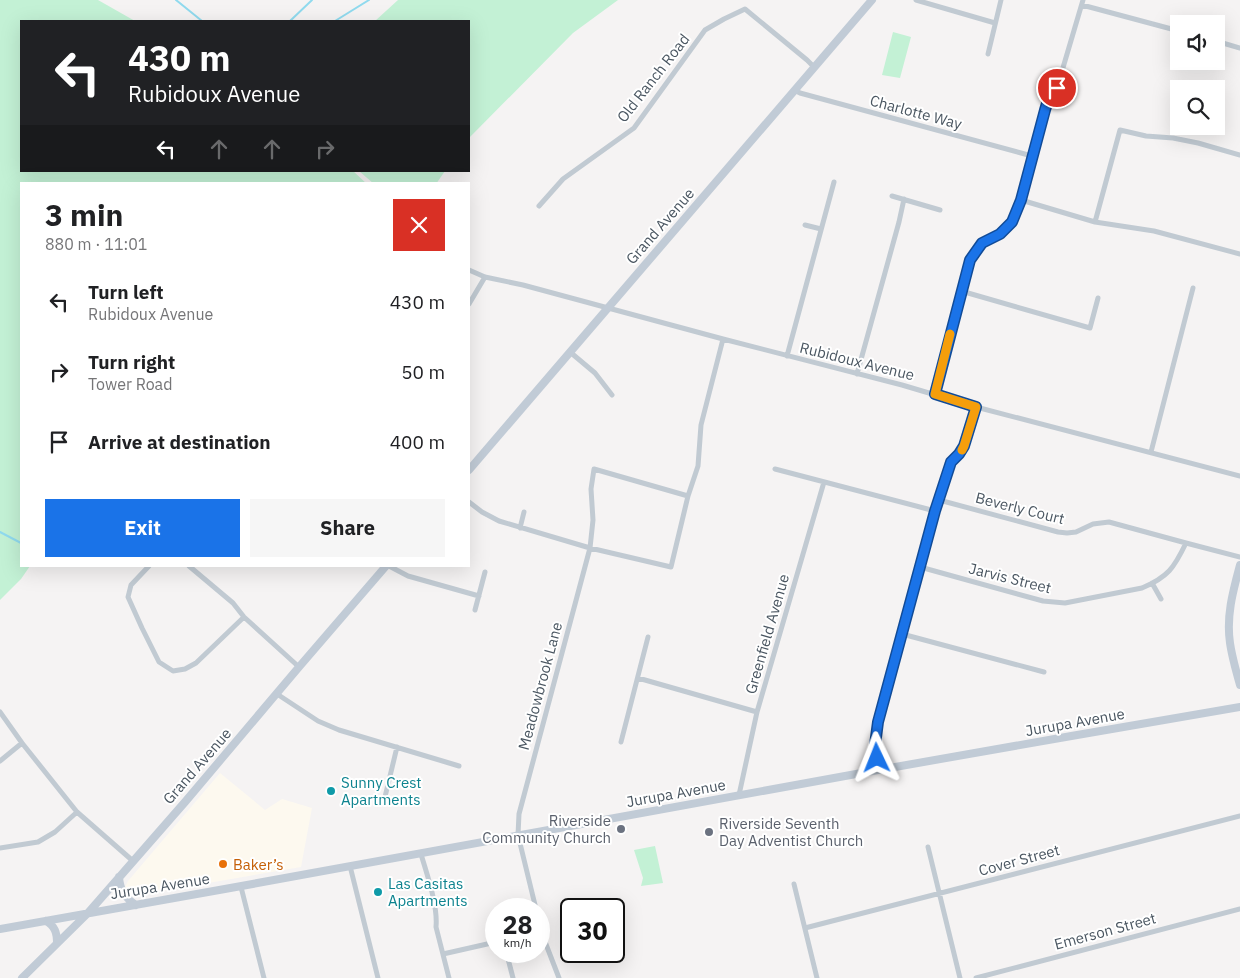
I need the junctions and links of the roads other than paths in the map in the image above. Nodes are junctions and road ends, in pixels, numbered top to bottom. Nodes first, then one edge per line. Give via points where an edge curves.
1 (872, 0) edge
2 (916, 0) edge
3 (1002, 0) edge
4 (1082, 3) edge
5 (995, 23) junction
6 (1170, 28) edge
7 (1225, 44) edge
8 (1240, 48) edge
9 (988, 54) dead end
10 (814, 67) junction
11 (794, 90) junction
12 (1240, 155) edge
13 (1032, 156) junction
14 (834, 182) dead end
15 (892, 196) dead end
16 (904, 199) junction
17 (1021, 200) junction
18 (539, 206) dead end
19 (940, 210) dead end
20 (1095, 222) junction
21 (805, 225) dead end
22 (821, 228) junction
23 (1240, 254) edge
24 (470, 270) edge
25 (485, 277) junction
26 (1193, 288) dead end
27 (961, 291) junction
28 (1098, 298) dead end
29 (470, 302) edge
30 (608, 308) junction
31 (723, 340) junction
32 (570, 352) junction
33 (787, 356) junction
34 (858, 374) junction
35 (612, 394) dead end
36 (935, 394) junction
37 (976, 407) junction
38 (1151, 452) junction
39 (470, 469) edge
40 (776, 469) dead end
41 (1240, 476) edge
42 (824, 482) junction
43 (688, 496) junction
44 (939, 500) junction
45 (470, 503) edge
46 (935, 511) junction
47 (524, 512) dead end
48 (520, 528) junction
49 (1186, 544) junction
50 (590, 548) junction
51 (1240, 557) edge
52 (1240, 565) edge
53 (148, 567) edge
54 (191, 567) edge
55 (385, 567) edge
56 (920, 567) junction
57 (485, 572) dead end
58 (1152, 583) junction
59 (479, 596) junction
60 (1161, 599) dead end
61 (475, 610) dead end
62 (244, 616) junction
63 (902, 634) junction
64 (648, 637) dead end
65 (299, 667) junction
66 (1044, 672) dead end
67 (638, 678) junction
68 (1240, 685) edge
69 (277, 694) junction
70 (1240, 707) edge
71 (0, 712) edge
72 (757, 712) junction
73 (621, 742) dead end
74 (22, 743) junction
75 (397, 747) junction
76 (0, 761) edge
77 (459, 766) dead end
78 (878, 770) junction
79 (739, 795) junction
80 (384, 801) dead end
81 (77, 812) junction
82 (1240, 816) edge
83 (518, 835) junction
84 (928, 847) dead end
85 (0, 848) edge
86 (421, 854) junction
87 (133, 861) junction
88 (350, 866) junction
89 (119, 877) junction
90 (794, 884) dead end
91 (241, 887) junction
92 (940, 894) junction
93 (533, 898) edge
94 (136, 905) junction
95 (1240, 909) edge
96 (88, 913) junction
97 (46, 921) junction
98 (805, 928) junction
99 (0, 929) edge
100 (57, 943) junction
101 (485, 944) edge
102 (443, 954) junction
103 (550, 955) edge
104 (509, 963) edge
105 (22, 978) edge
106 (264, 978) edge
107 (378, 978) edge
108 (449, 978) edge
109 (513, 978) edge
110 (559, 978) edge
111 (817, 978) edge
112 (960, 978) edge
113 (976, 978) edge

1 - 10 main road, Grand Avenue
2 - 5 street
3 - 5 street
4 - 6 street
4 - 13 street via 1057,88 1048,100
5 - 9 street
7 - 8 street
10 - 11 main road, Grand Avenue
10 - 18 street, Old Ranch Road via 745,9 724,19 705,30 634,128 563,179
11 - 13 street, Charlotte Way
11 - 30 main road, Grand Avenue
12 - 20 street via 1198,143 1120,130
13 - 17 street
14 - 22 street
15 - 16 street
16 - 19 street
16 - 34 street
17 - 20 street
17 - 27 street via 1012,222 1000,234 982,243 970,260
20 - 23 street via 1154,231
21 - 22 street
22 - 33 street
24 - 25 street, Rubidoux Avenue
25 - 29 street
25 - 30 street, Rubidoux Avenue
26 - 38 street
27 - 28 street via 1090,328
27 - 36 street
30 - 31 street, Rubidoux Avenue
30 - 32 main road, Grand Avenue
31 - 33 street, Rubidoux Avenue
31 - 43 street via 701,425 698,466
32 - 35 street via 595,373
32 - 39 main road, Grand Avenue
33 - 34 street, Rubidoux Avenue
34 - 36 street, Rubidoux Avenue
36 - 37 street, Rubidoux Avenue
37 - 38 street, Rubidoux Avenue
37 - 44 street via 964,446 951,462
38 - 41 street, Rubidoux Avenue
40 - 42 street
42 - 46 street
42 - 72 street, Greenfield Avenue
43 - 50 street via 671,567
43 - 50 street, Meadowbrook Lane via 594,469
44 - 46 street
44 - 49 street, Beverly Court via 1058,532 1076,532 1093,524 1109,522
45 - 48 street via 499,521
46 - 56 street
47 - 48 street
48 - 50 street
49 - 51 street, Beverly Court
49 - 58 street, Jarvis Street via 1169,572
50 - 83 street, Meadowbrook Lane via 520,814
52 - 68 main road via 1228,623
53 - 62 street via 131,584 128,597 159,662 174,671 196,663
54 - 62 street
55 - 59 street
55 - 65 main road, Grand Avenue
56 - 58 street, Jarvis Street via 1043,601 1065,603 1142,588
56 - 63 street
57 - 59 street
58 - 60 street
59 - 61 street
62 - 65 street
63 - 66 street
63 - 78 street via 876,734
64 - 67 street
65 - 69 main road, Grand Avenue
67 - 72 street
67 - 73 street
69 - 75 street via 318,721
69 - 87 main road, Grand Avenue
70 - 78 main road, Jurupa Avenue
71 - 74 street
72 - 79 street, Greenfield Avenue
74 - 76 street
74 - 81 street
75 - 77 street
75 - 80 street
78 - 79 main road, Jurupa Avenue
79 - 83 main road, Jurupa Avenue
81 - 85 street via 38,842
81 - 87 street
82 - 92 street, Cover Street
83 - 86 main road, Jurupa Avenue
83 - 93 street, Meadowbrook Lane
84 - 92 street
86 - 88 main road, Jurupa Avenue
86 - 102 street via 435,906
87 - 89 main road, Grand Avenue
88 - 91 main road, Jurupa Avenue
88 - 107 street
89 - 94 main road via 123,893
89 - 96 main road, Grand Avenue
90 - 98 street
91 - 94 main road, Jurupa Avenue
91 - 106 street
92 - 98 street, Cover Street
92 - 112 street
94 - 96 main road, Jurupa Avenue
95 - 113 street, Emerson Street
96 - 97 main road, Jurupa Avenue
96 - 100 main road, Grand Avenue
97 - 99 main road, Jurupa Avenue
97 - 100 main road via 52,924
98 - 111 street
100 - 105 main road, Grand Avenue
101 - 102 street
102 - 108 street
103 - 110 street
104 - 109 street

